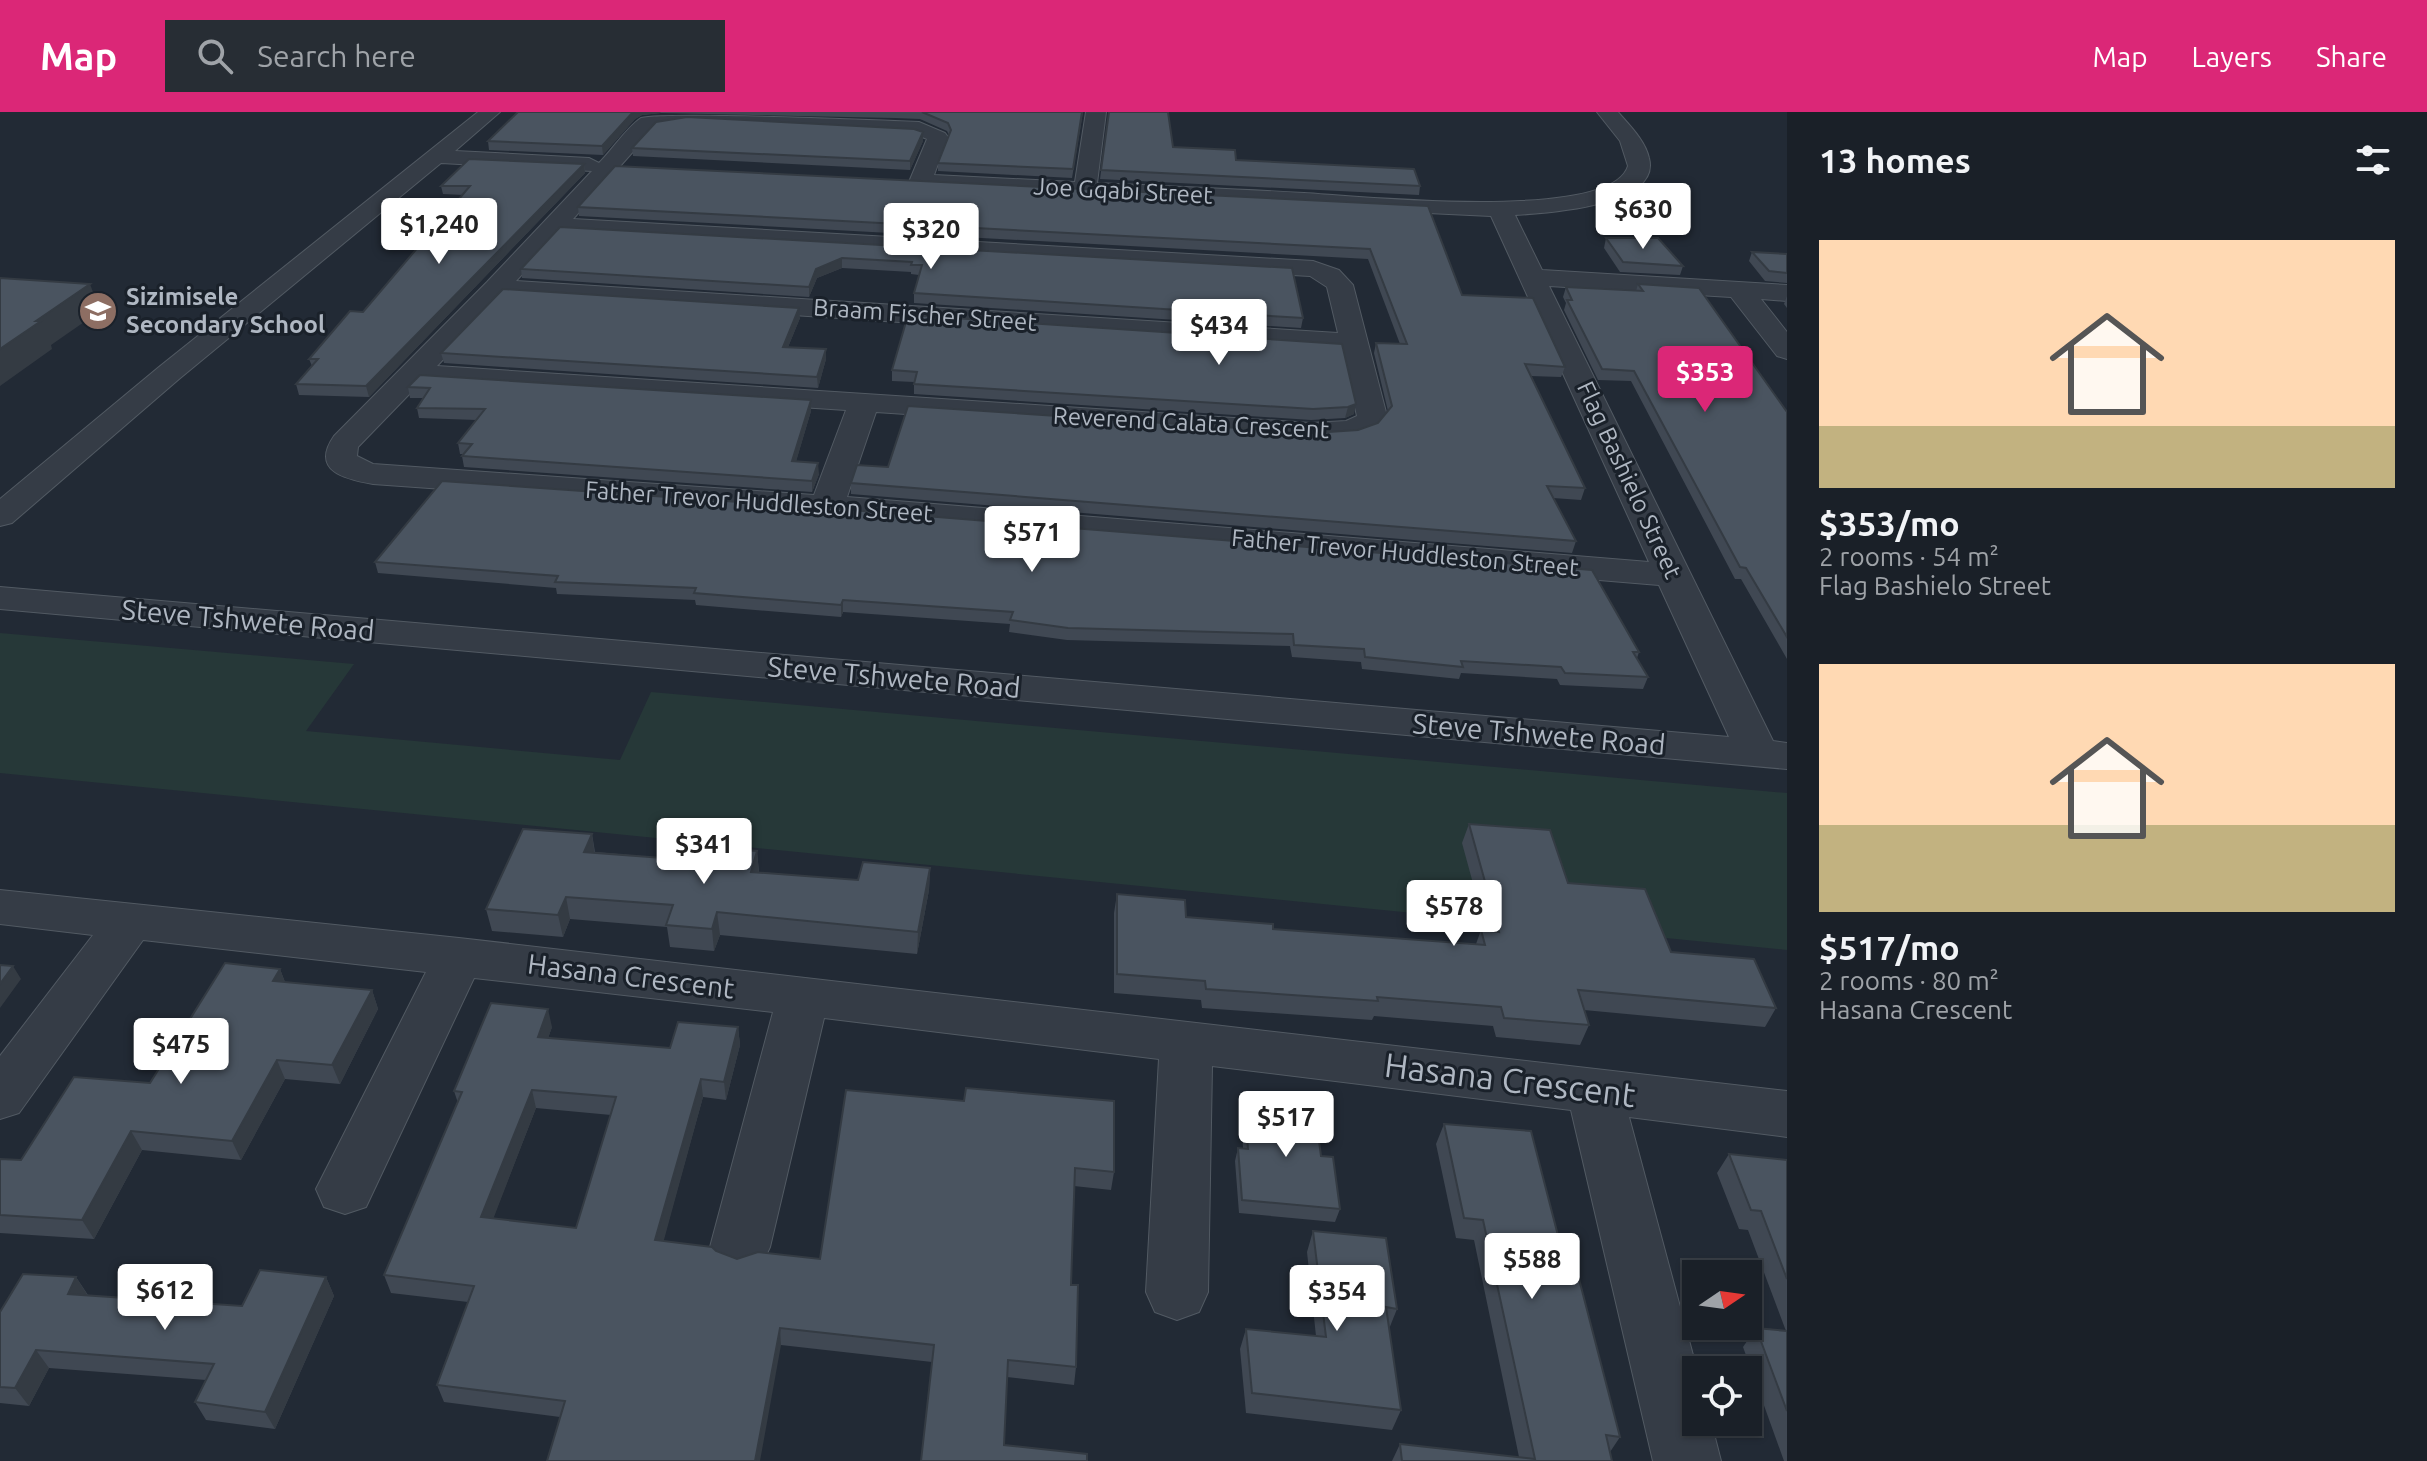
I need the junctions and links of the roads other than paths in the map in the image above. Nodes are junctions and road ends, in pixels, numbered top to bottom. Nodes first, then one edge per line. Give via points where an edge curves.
1 (490, 112) edge
2 (1096, 112) edge
3 (1607, 112) edge
4 (433, 156) junction
5 (622, 167) junction
6 (913, 182) joint
7 (1085, 188) junction
8 (1210, 195) junction
9 (1500, 209) junction
10 (555, 225) junction
11 (1210, 239) junction
12 (1533, 277) junction
13 (496, 288) junction
14 (1740, 291) junction
15 (1787, 293) edge
16 (1355, 343) junction
17 (1787, 350) edge
18 (416, 373) junction
19 (864, 404) junction
20 (827, 506) junction
21 (0, 516) edge
22 (1674, 575) junction
23 (0, 598) edge
24 (1772, 754) edge
25 (0, 907) edge
26 (131, 920) junction
27 (459, 956) junction
28 (803, 996) junction
29 (1186, 1041) junction
30 (1594, 1090) junction
31 (0, 1097) edge
32 (1787, 1114) edge
33 (345, 1189) dead end
34 (740, 1247) dead end
35 (1177, 1292) dead end
36 (1687, 1461) edge

1 - 4 street
2 - 7 street
3 - 9 street, Joe Gqabi Street via 1635,149 1640,166 1632,181 1580,201
4 - 5 street
4 - 21 street
5 - 6 street, Father Trevor Huddleston Street via 648,123 661,118 908,125 938,137
5 - 10 street, Father Trevor Huddleston Street
6 - 7 street, Joe Gqabi Street
7 - 8 street, Joe Gqabi Street
8 - 9 street, Joe Gqabi Street
8 - 11 street
9 - 12 street, Flag Bashielo Street
10 - 11 street, Reverend Calata Crescent
10 - 13 street, Father Trevor Huddleston Street
11 - 16 street, Reverend Calata Crescent via 1330,275 1340,285
12 - 14 street
12 - 22 street, Flag Bashielo Street
13 - 16 street, Braam Fischer Street
13 - 18 street, Father Trevor Huddleston Street
14 - 15 street
14 - 17 street
16 - 19 street, Reverend Calata Crescent via 1372,416 1352,430 1311,432
18 - 19 street, Reverend Calata Crescent
18 - 20 street, Father Trevor Huddleston Street via 345,443 341,460 346,466 373,474
19 - 20 street
20 - 22 street, Father Trevor Huddleston Street
22 - 24 street, Flag Bashielo Street
23 - 24 street, Steve Tshwete Road
25 - 26 street, Hasana Crescent
26 - 27 street, Hasana Crescent
26 - 31 street
27 - 28 street, Hasana Crescent
27 - 33 street
28 - 29 street, Hasana Crescent
28 - 34 street
29 - 30 street, Hasana Crescent
29 - 35 street
30 - 32 street, Hasana Crescent
30 - 36 street

